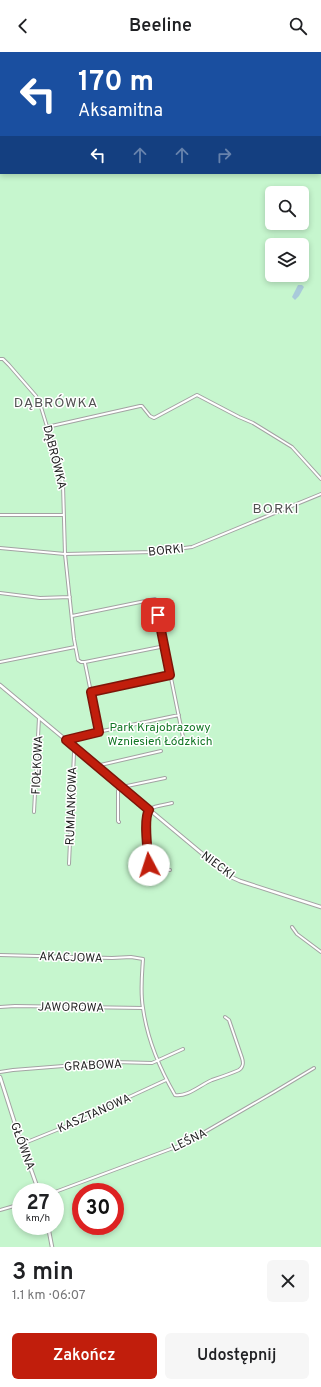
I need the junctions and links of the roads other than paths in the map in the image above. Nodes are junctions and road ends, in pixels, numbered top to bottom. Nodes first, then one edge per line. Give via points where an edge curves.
1 (0, 359) edge
2 (48, 427) junction
3 (321, 479) edge
4 (321, 494) edge
5 (0, 515) edge
6 (64, 515) junction
7 (0, 548) edge
8 (65, 554) junction
9 (0, 593) edge
10 (70, 597) junction
11 (72, 616) junction
12 (165, 646) junction
13 (75, 647) junction
14 (0, 662) edge
15 (85, 662) junction
16 (170, 675) junction
17 (0, 685) edge
18 (91, 692) junction
19 (179, 715) junction
20 (39, 718) junction
21 (99, 732) junction
22 (66, 740) junction
23 (184, 742) dead end
24 (76, 748) junction
25 (161, 751) dead end
26 (96, 766) junction
27 (165, 778) dead end
28 (120, 786) junction
29 (124, 788) junction
30 (172, 803) dead end
31 (149, 810) junction
32 (34, 812) dead end
33 (119, 822) dead end
34 (69, 864) dead end
35 (170, 870) dead end
36 (321, 907) edge
37 (292, 927) dead end
38 (321, 952) edge
39 (0, 954) edge
40 (0, 1007) edge
41 (143, 1008) junction
42 (225, 1017) dead end
43 (183, 1049) dead end
44 (159, 1061) junction
45 (314, 1068) dead end
46 (0, 1072) edge
47 (0, 1077) edge
48 (166, 1080) junction
49 (22, 1144) junction
50 (36, 1183) edge
51 (64, 1189) edge
52 (12, 1207) edge
53 (0, 1210) edge
54 (50, 1235) edge
55 (52, 1247) edge

1 - 2 street, DĄBRÓWKA via 3,359 32,391
2 - 3 street via 140,406 154,418 197,395 253,423 292,447
2 - 6 street, DĄBRÓWKA via 63,485
4 - 8 street, BORKI via 192,547 154,552
5 - 6 street
6 - 8 street, DĄBRÓWKA
7 - 8 street, BORKI
8 - 10 street, DĄBRÓWKA
9 - 10 street via 40,598
10 - 11 street, DĄBRÓWKA
11 - 12 street via 155,600
11 - 13 street, DĄBRÓWKA
12 - 15 street
12 - 16 street
13 - 14 street
13 - 15 street via 78,660
15 - 18 street
16 - 18 street
16 - 19 street
17 - 20 street, NIECKI
18 - 21 street
19 - 21 street
19 - 23 street
20 - 22 street, NIECKI
20 - 32 street, FIOŁKOWA
21 - 22 street
22 - 24 street, NIECKI
24 - 26 street, NIECKI
24 - 34 street, RUMIANKOWA
25 - 26 street
26 - 28 street, NIECKI
27 - 29 street
28 - 29 street, NIECKI
28 - 33 street
29 - 31 street, NIECKI
30 - 31 street
31 - 35 street via 146,833 149,865 152,869
31 - 36 street, NIECKI via 232,878
37 - 38 street via 297,934
39 - 41 street, AKACJOWA via 142,959
40 - 41 street, JAWOROWA
41 - 44 street
42 - 48 street via 229,1020 242,1058 242,1067 180,1096 175,1095
43 - 44 street, GRABOWA
44 - 46 street, GRABOWA via 114,1062
44 - 48 street
45 - 51 street, LEŚNA via 184,1144
47 - 49 street, GŁÓWNA
48 - 49 street, KASZTANOWA via 105,1110
49 - 50 street, GŁÓWNA
52 - 53 street
54 - 55 street

